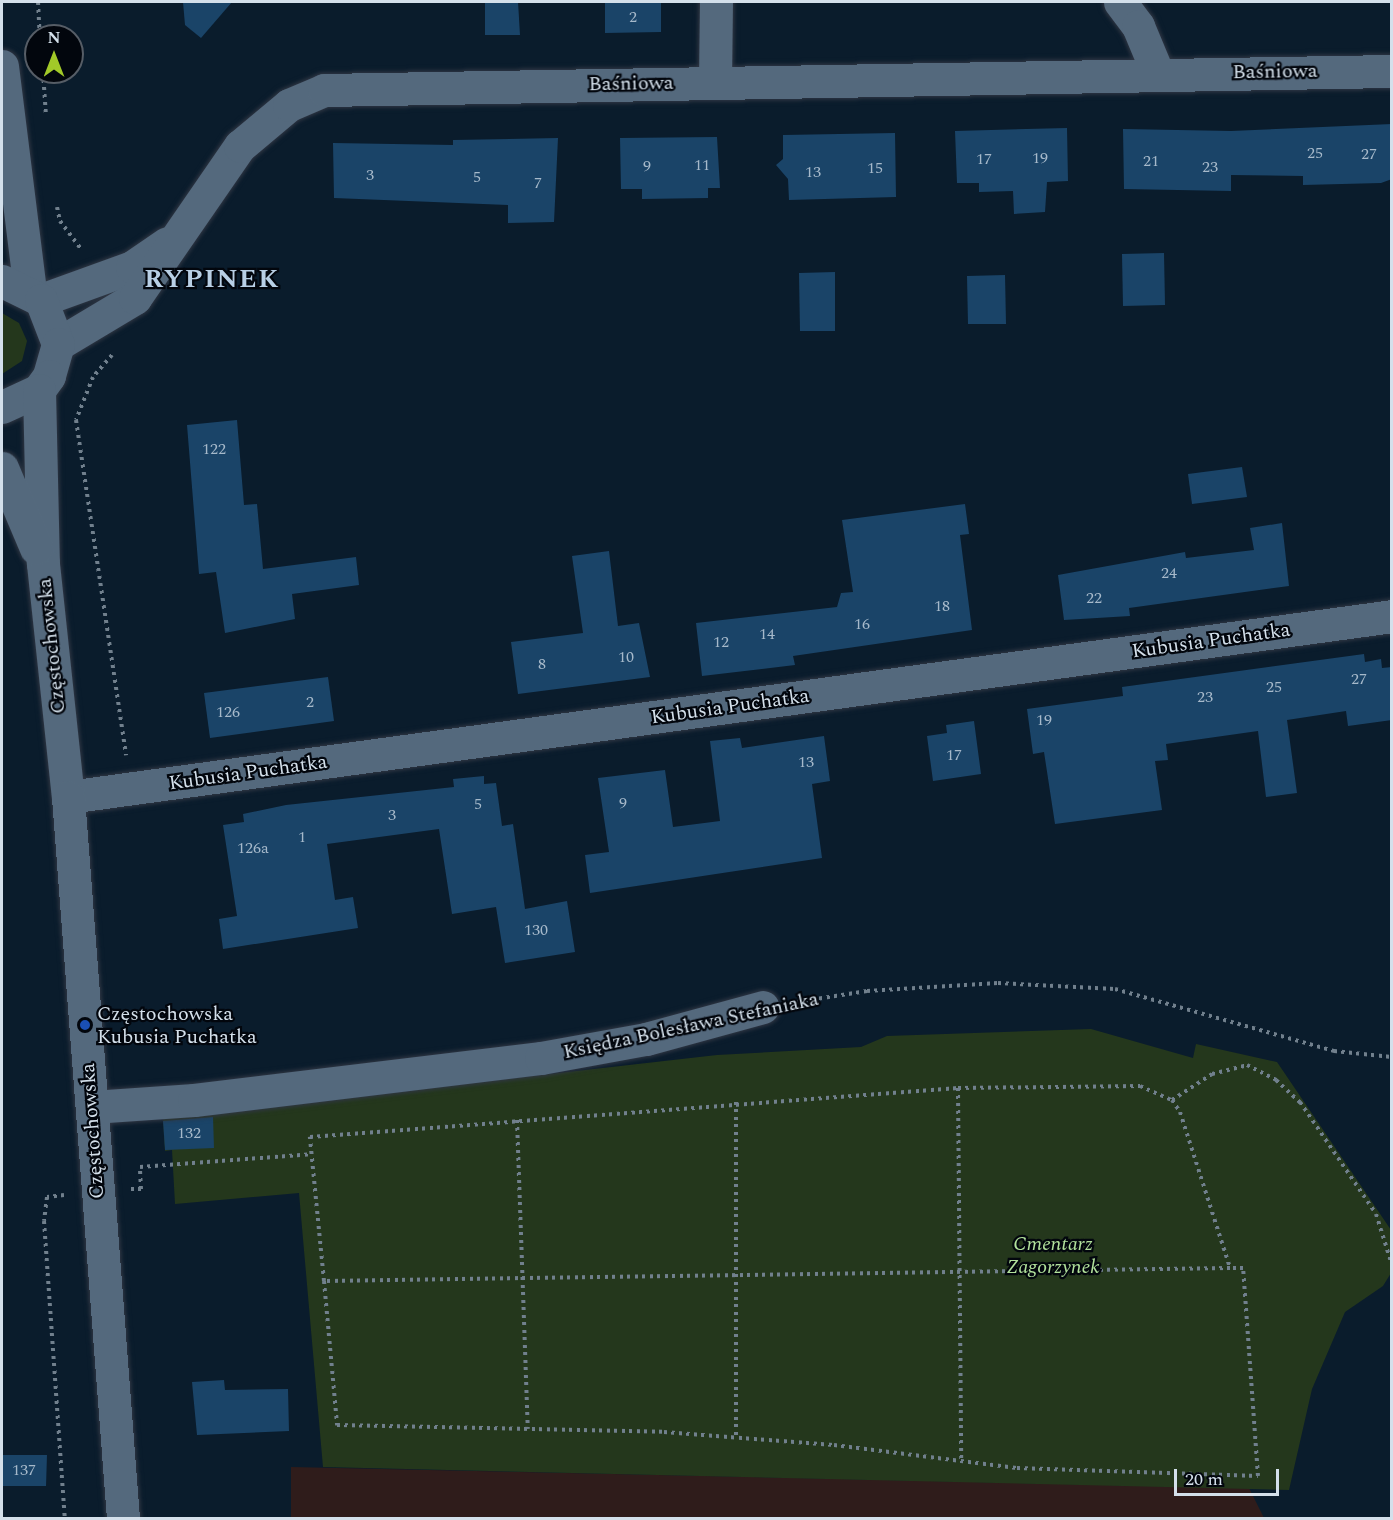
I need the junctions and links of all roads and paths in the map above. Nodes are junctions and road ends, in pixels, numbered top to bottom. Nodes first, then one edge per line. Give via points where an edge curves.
1 (38, 2) edge
2 (716, 2) edge
3 (1120, 2) edge
4 (39, 24) edge
5 (1392, 70) edge
6 (1158, 74) junction
7 (715, 82) junction
8 (2, 83) edge
9 (44, 84) edge
10 (47, 130) dead end
11 (55, 199) dead end
12 (171, 240) junction
13 (101, 280) junction
14 (24, 290) edge
15 (110, 315) junction
16 (58, 344) junction
17 (39, 390) junction
18 (2, 407) edge
19 (2, 468) edge
20 (43, 564) junction
21 (1392, 616) edge
22 (131, 789) junction
23 (68, 797) junction
24 (763, 1007) joint
25 (1392, 1057) edge
26 (957, 1088) junction
27 (1172, 1100) junction
28 (736, 1102) junction
29 (92, 1107) junction
30 (517, 1120) junction
31 (311, 1154) junction
32 (98, 1191) junction
33 (1392, 1265) edge
34 (1230, 1268) junction
35 (959, 1270) junction
36 (735, 1272) junction
37 (524, 1276) junction
38 (324, 1281) junction
39 (528, 1430) junction
40 (736, 1437) junction
41 (961, 1463) junction
42 (65, 1518) edge
43 (123, 1518) edge

1 - 4 path
2 - 7 street
3 - 6 street via 1138,26
5 - 6 street, Baśniowa
6 - 7 street, Baśniowa
7 - 12 street, Baśniowa via 315,93 289,105 240,146
8 - 14 street
9 - 10 path
11 - 13 path via 60,221 82,251 90,251
12 - 13 street, Baśniowa
12 - 15 street, Baśniowa via 147,284
13 - 14 street, Baśniowa
14 - 16 street
15 - 16 street, Baśniowa
15 - 22 path via 122,347 93,377 76,420
16 - 17 street via 50,376
17 - 18 street
17 - 20 street, Częstochowska
19 - 20 street, Częstochowska
20 - 23 street, Częstochowska
21 - 22 street, Kubusia Puchatka
22 - 23 street, Kubusia Puchatka
23 - 29 street, Częstochowska
24 - 25 path, Księdza Bolesława Stefaniaka via 867,991 998,983 1115,989 1334,1051
24 - 29 street, Księdza Bolesława Stefaniaka via 646,1039 541,1058 205,1099
26 - 27 path via 1140,1086
26 - 28 path
26 - 35 path
27 - 33 path via 1212,1074 1247,1065 1276,1080 1300,1102 1376,1214
27 - 34 path via 1203,1173
28 - 30 path
28 - 36 path
29 - 32 street, Częstochowska
30 - 31 path via 310,1137
30 - 37 path
31 - 32 path via 140,1167 141,1188
31 - 38 path
32 - 42 path via 46,1197 44,1221
32 - 43 street, Częstochowska
34 - 35 path
34 - 41 path via 1243,1268 1258,1476 1131,1474
35 - 36 path
35 - 41 path
36 - 37 path
36 - 40 path
37 - 38 path
37 - 39 path
38 - 39 path via 337,1425
39 - 40 path
40 - 41 path

